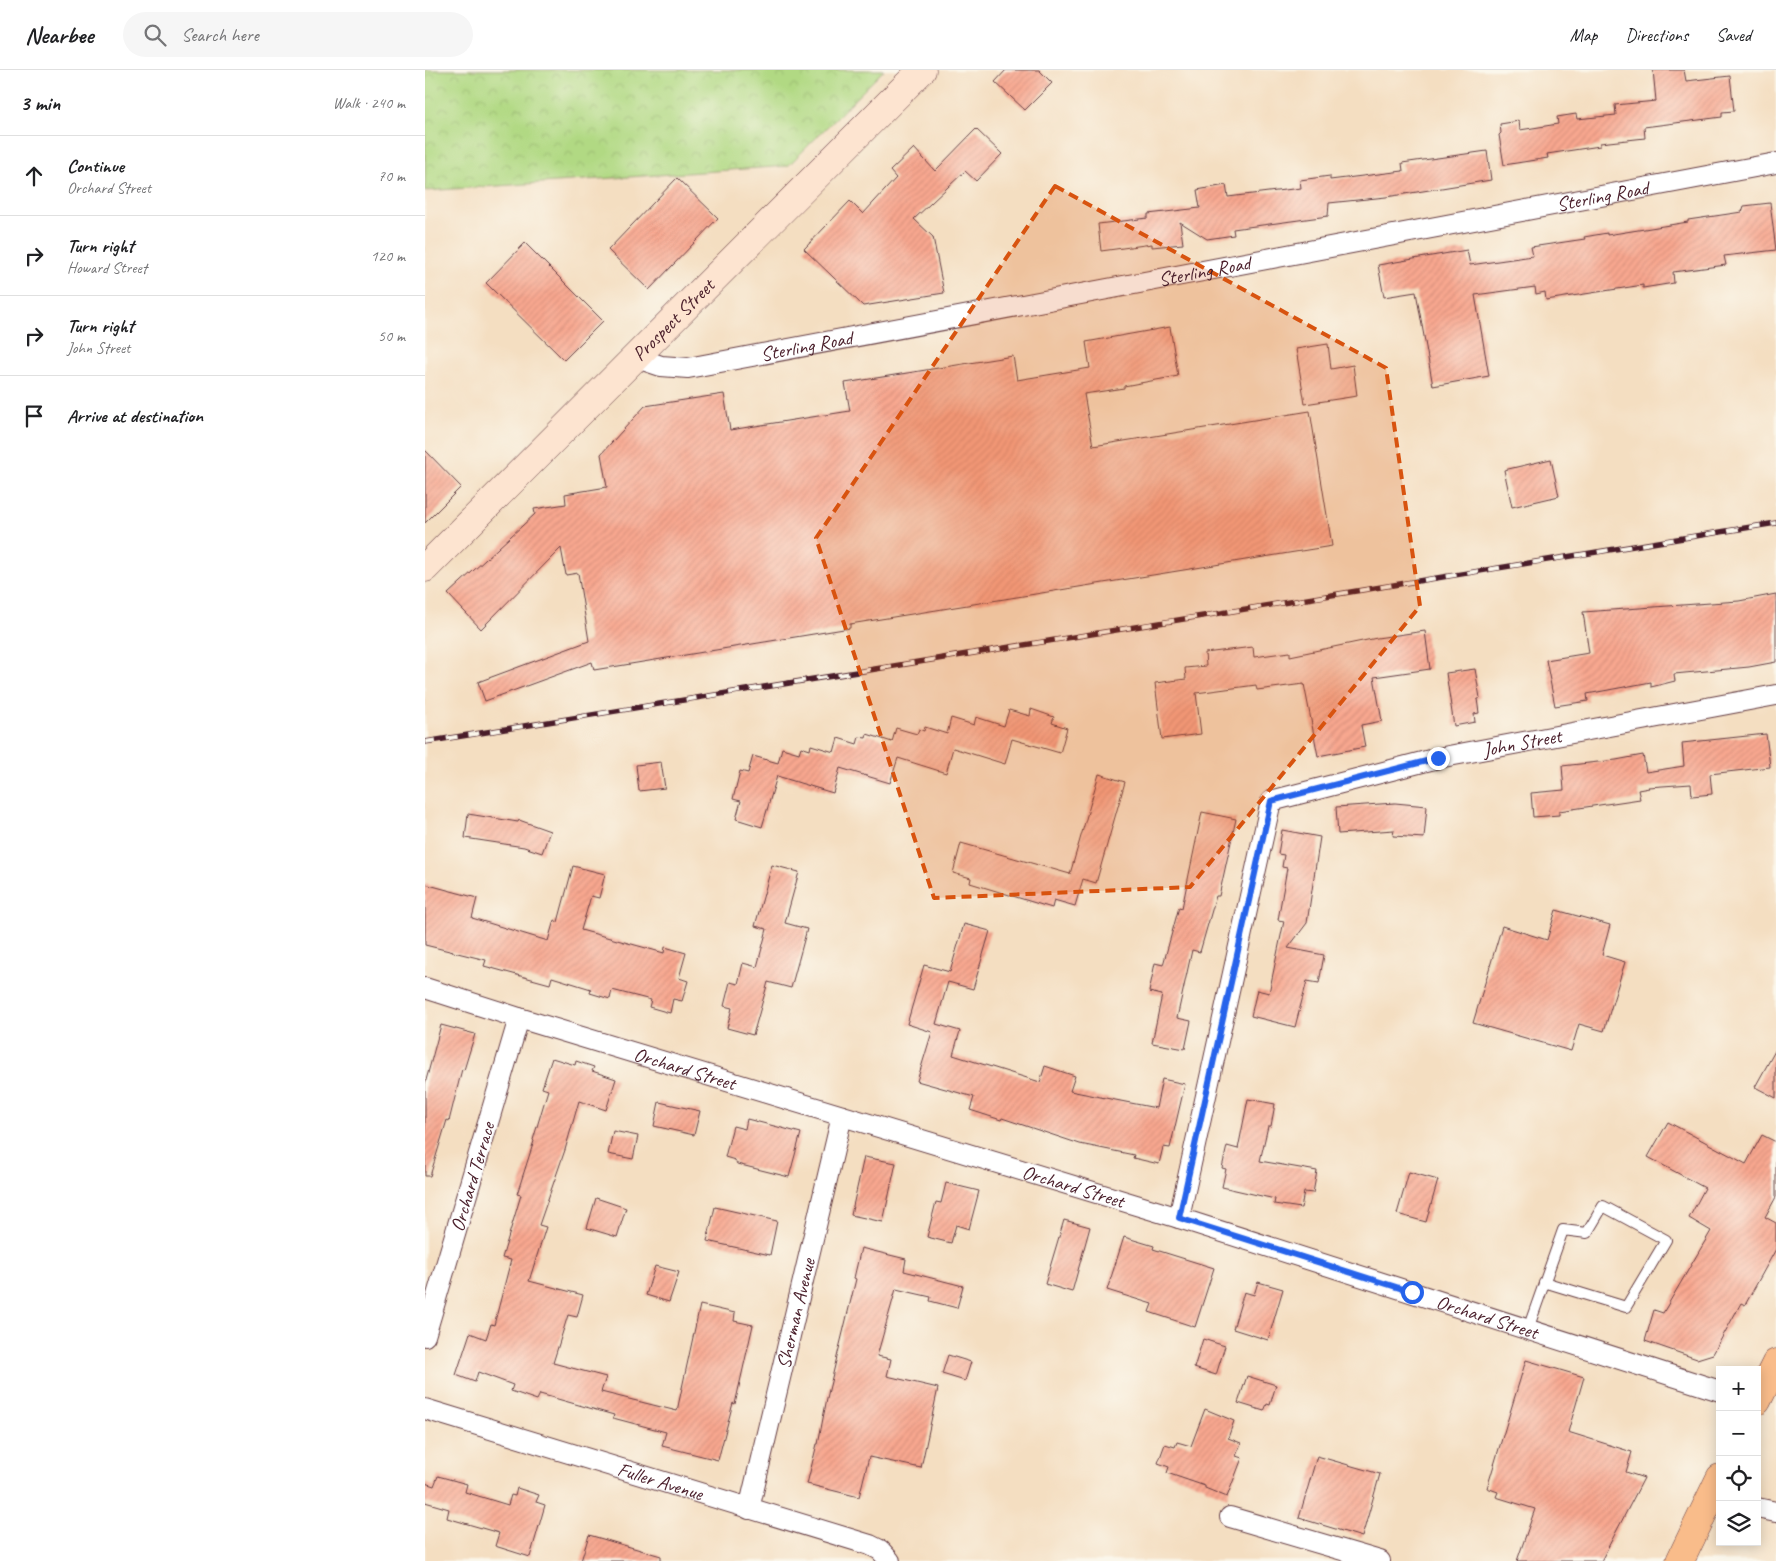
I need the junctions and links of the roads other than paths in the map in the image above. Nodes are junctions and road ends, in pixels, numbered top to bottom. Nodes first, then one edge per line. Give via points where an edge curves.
1 (922, 70) edge
2 (1776, 162) edge
3 (635, 357) junction
4 (425, 568) edge
5 (1776, 695) edge
6 (425, 988) edge
7 (519, 1018) junction
8 (842, 1116) junction
9 (1179, 1218) junction
10 (1544, 1282) junction
11 (1528, 1329) junction
12 (425, 1336) edge
13 (1776, 1363) edge
14 (1716, 1390) edge
15 (1761, 1393) edge
16 (425, 1410) edge
17 (1716, 1494) edge
18 (749, 1509) junction
19 (1761, 1509) edge
20 (1776, 1512) edge
21 (1230, 1517) dead end
22 (890, 1561) edge
23 (1380, 1561) edge
24 (1680, 1561) edge

1 - 3 main road, Prospect Street
2 - 3 street, Sterling Road via 688,368 661,366
3 - 4 main road, Prospect Street
5 - 9 street, John Street via 1438,758 1271,801
6 - 7 street, Orchard Street
7 - 8 street, Orchard Street
7 - 12 street, Orchard Terrace
8 - 9 street, Orchard Street
8 - 18 street, Sherman Avenue
9 - 11 street, Orchard Street
10 - 10 lane via 1626,1307 1666,1240 1603,1206 1587,1233 1563,1230
10 - 11 lane
11 - 14 street, Orchard Street
13 - 15 highway
16 - 18 street, Fuller Avenue
17 - 24 highway
18 - 22 street, Fuller Avenue via 870,1545
19 - 20 street
21 - 23 street

